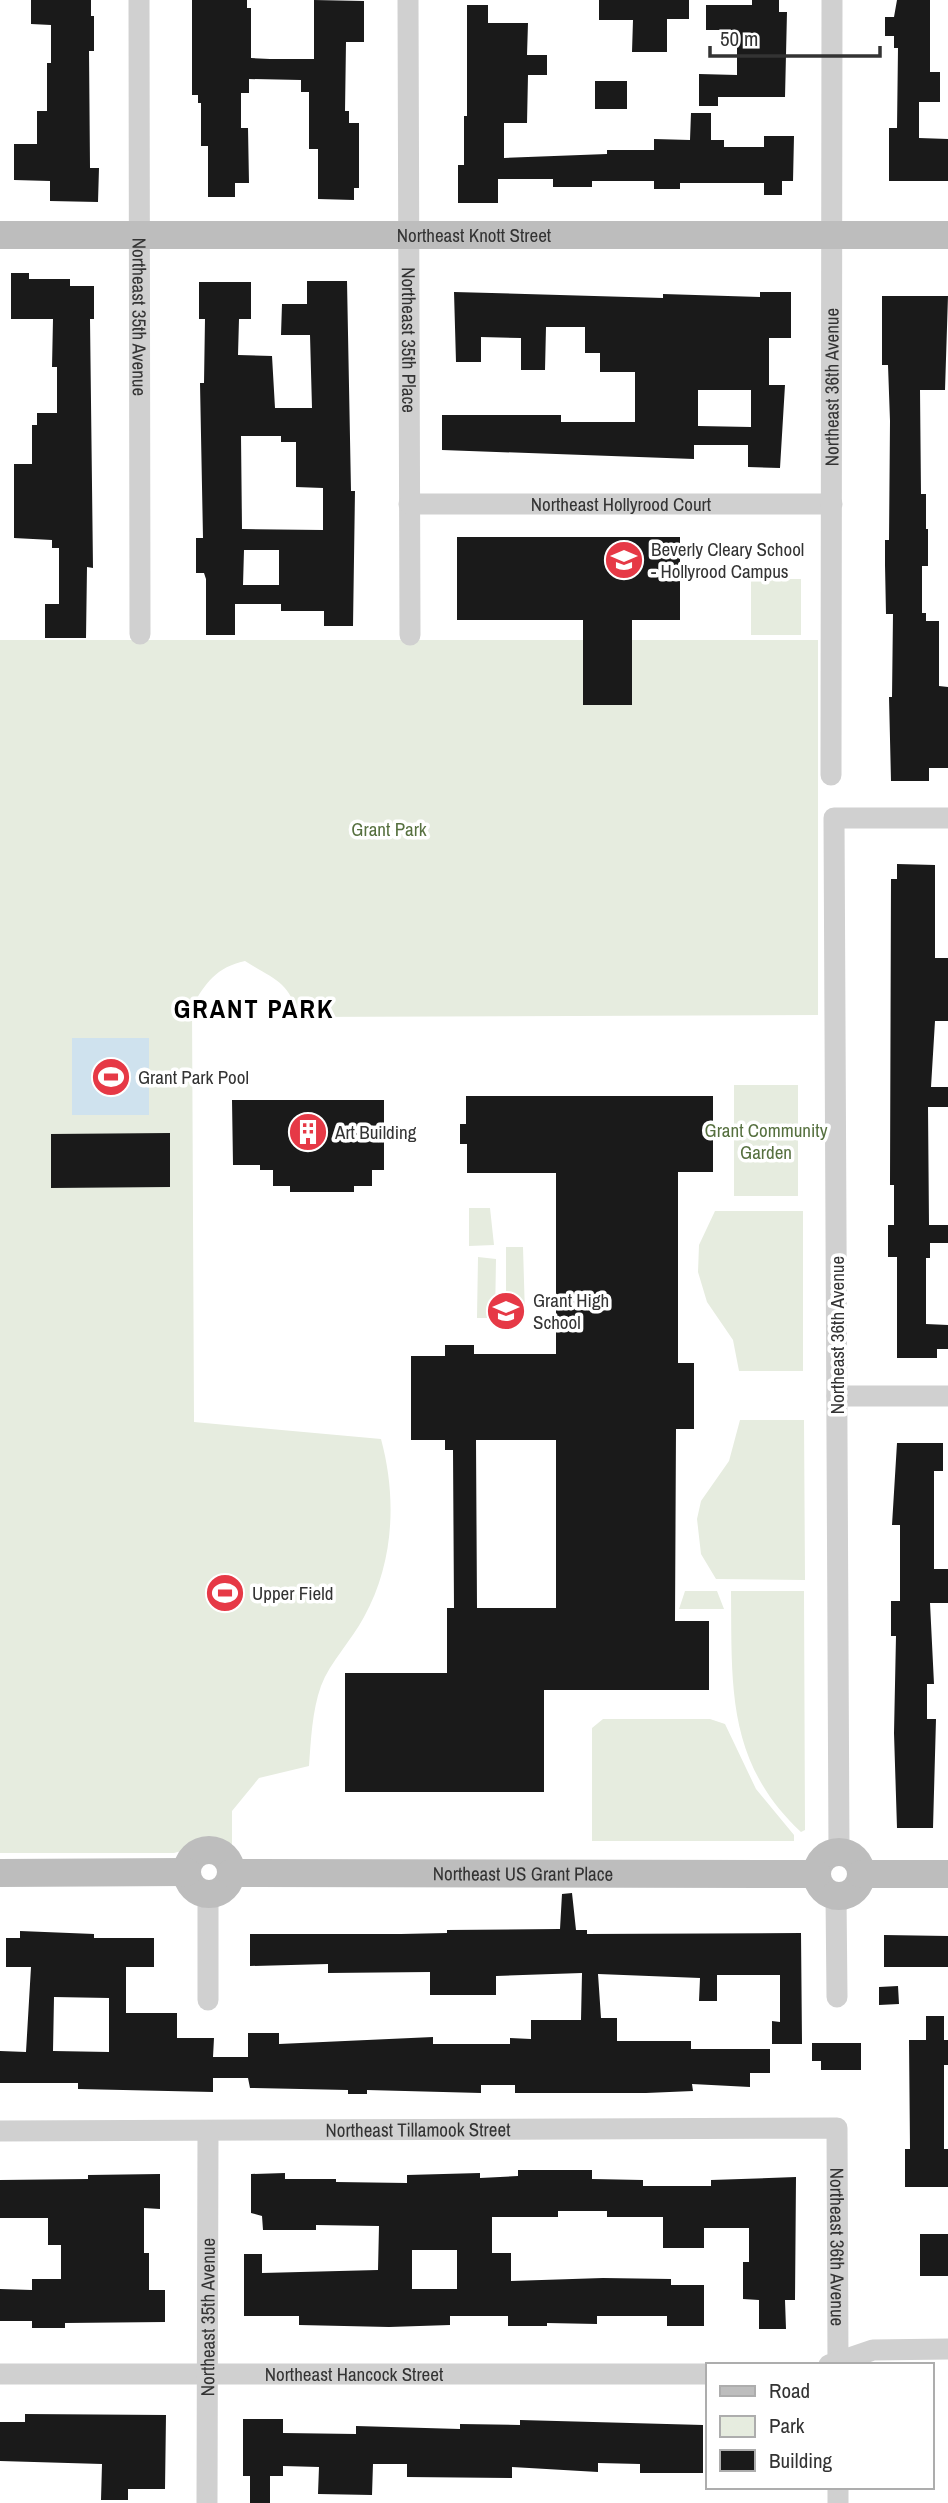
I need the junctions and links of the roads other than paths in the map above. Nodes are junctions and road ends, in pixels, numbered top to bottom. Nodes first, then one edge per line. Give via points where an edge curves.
1 (139, 0) edge
2 (408, 0) edge
3 (832, 0) edge
4 (0, 235) edge
5 (408, 235) junction
6 (832, 235) junction
7 (948, 235) edge
8 (140, 236) junction
9 (832, 503) junction
10 (409, 504) junction
11 (140, 634) dead end
12 (410, 635) dead end
13 (831, 775) dead end
14 (948, 818) edge
15 (837, 1396) junction
16 (948, 1396) edge
17 (839, 1853) junction
18 (187, 1872) junction
19 (0, 1873) edge
20 (231, 1873) junction
21 (817, 1874) junction
22 (861, 1874) junction
23 (948, 1874) edge
24 (208, 1894) junction
25 (836, 1896) junction
26 (837, 1997) dead end
27 (208, 2000) dead end
28 (837, 2128) joint
29 (0, 2131) edge
30 (208, 2131) junction
31 (948, 2349) edge
32 (835, 2363) edge
33 (0, 2374) edge
34 (207, 2374) junction
35 (706, 2374) edge
36 (207, 2503) edge

1 - 8 street, Northeast 35th Avenue
2 - 5 street, Northeast 35th Place
3 - 6 street, Northeast 36th Avenue
4 - 8 street, Northeast Knott Street
5 - 6 street, Northeast Knott Street
5 - 8 street, Northeast Knott Street
5 - 10 street, Northeast 35th Place
6 - 7 street, Northeast Knott Street
6 - 9 street, Northeast 36th Avenue
8 - 11 street, Northeast 35th Avenue
9 - 10 street, Northeast Hollyrood Court
9 - 13 street, Northeast 36th Avenue
10 - 12 street, Northeast 35th Place
14 - 15 street, Northeast 36th Avenue via 834,818
15 - 16 street
15 - 17 street, Northeast 36th Avenue
17 - 21 street via 823,1859
17 - 22 street via 853,1857
18 - 19 street
18 - 20 street via 195,1856 210,1850 227,1859
18 - 24 street via 193,1888
20 - 21 street, Northeast US Grant Place
20 - 24 street via 225,1887
21 - 25 street via 823,1890
22 - 23 street
22 - 25 street via 853,1891
24 - 27 street
25 - 26 street
28 - 30 street, Northeast Tillamook Street
28 - 32 street, Northeast 36th Avenue
29 - 30 street, Northeast Tillamook Street
30 - 34 street, Northeast 35th Avenue
31 - 32 street via 873,2350
33 - 34 street, Northeast Hancock Street
34 - 35 street, Northeast Hancock Street
34 - 36 street, Northeast 35th Avenue

